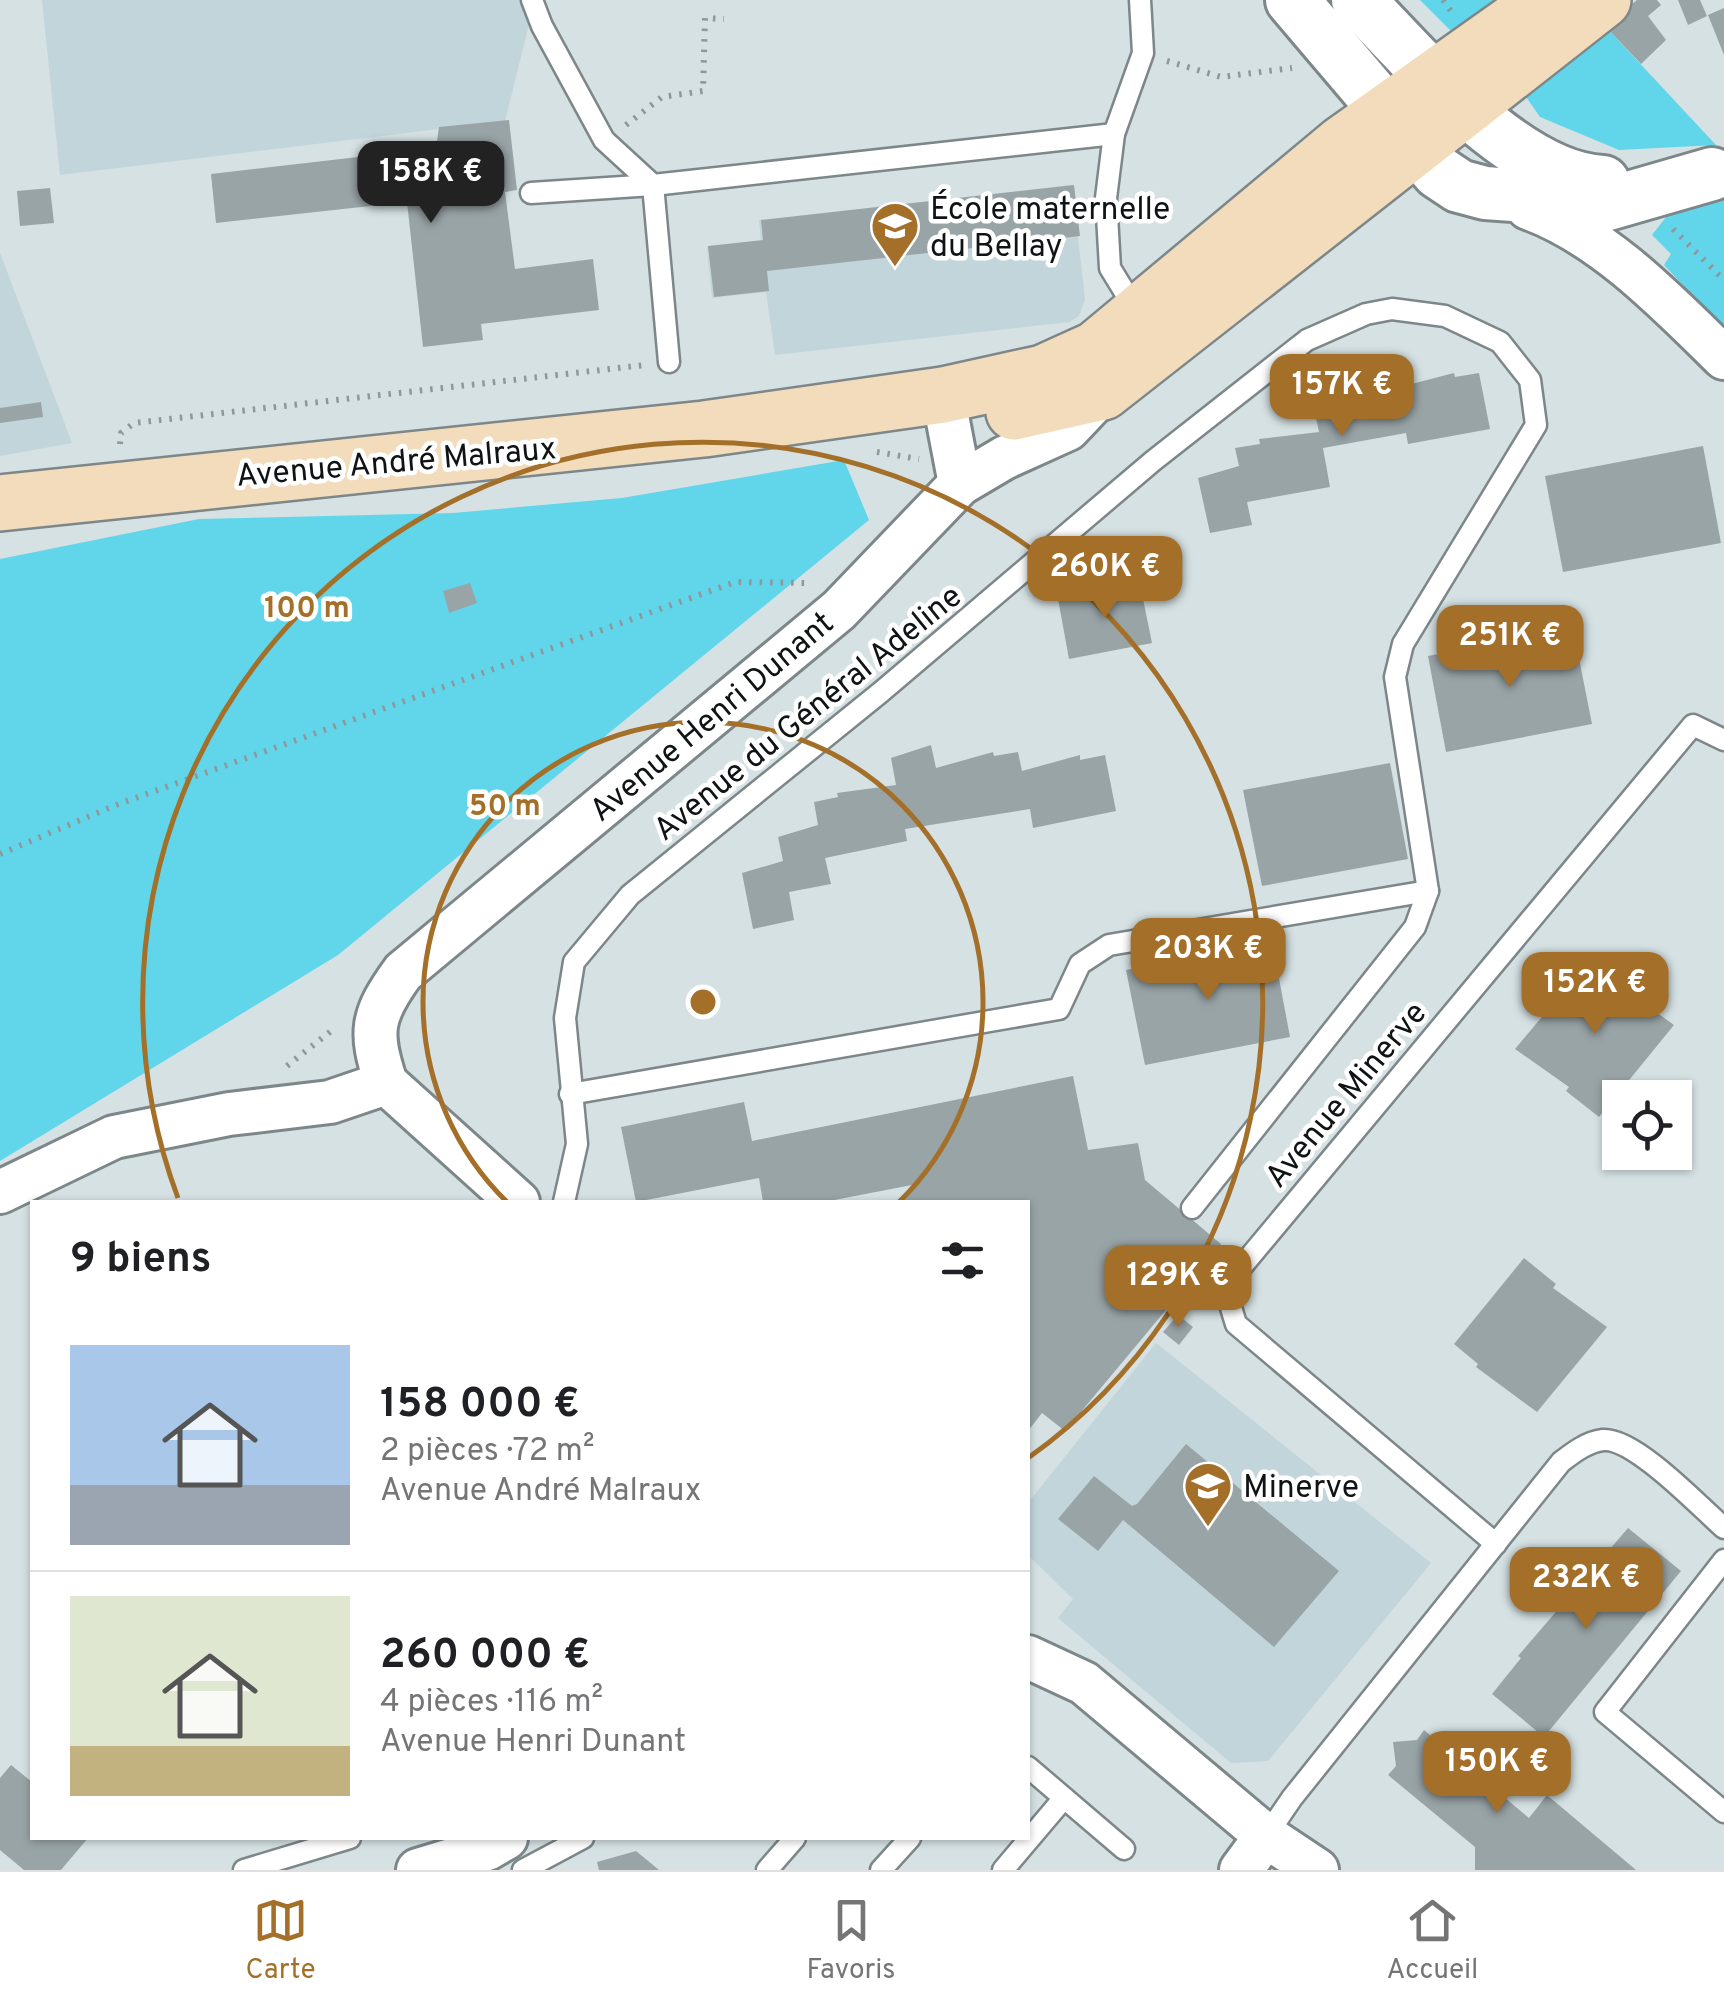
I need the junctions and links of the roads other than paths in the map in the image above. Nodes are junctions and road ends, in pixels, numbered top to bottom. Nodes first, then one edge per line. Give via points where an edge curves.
1 (532, 0) edge
2 (1140, 0) edge
3 (1292, 0) edge
4 (1358, 0) edge
5 (1545, 0) edge
6 (1604, 0) edge
7 (1450, 93) junction
8 (1401, 128) junction
9 (1114, 134) junction
10 (1718, 173) edge
11 (653, 185) junction
12 (531, 193) dead end
13 (1498, 194) junction
14 (1624, 201) junction
15 (1661, 296) junction
16 (1138, 314) junction
17 (1724, 358) edge
18 (668, 362) road end
19 (1104, 392) junction
20 (947, 410) junction
21 (960, 484) junction
22 (0, 502) edge
23 (1724, 740) edge
24 (1428, 890) junction
25 (386, 1083) junction
26 (570, 1094) junction
27 (0, 1192) edge
28 (516, 1200) edge
29 (564, 1200) edge
30 (1192, 1208) dead end
31 (1724, 1528) edge
32 (1496, 1544) junction
33 (1724, 1560) edge
34 (1030, 1658) edge
35 (1030, 1770) edge
36 (1064, 1798) junction
37 (1724, 1812) edge
38 (1266, 1836) junction
39 (1030, 1838) edge
40 (343, 1840) edge
41 (580, 1840) edge
42 (793, 1840) edge
43 (1028, 1840) edge
44 (899, 1841) edge
45 (1124, 1849) dead end
46 (499, 1852) edge
47 (244, 1870) edge
48 (418, 1870) edge
49 (523, 1870) edge
50 (767, 1870) edge
51 (881, 1870) edge
52 (1003, 1870) edge
53 (1241, 1870) edge
54 (1316, 1870) edge

1 - 11 lane via 605,141
2 - 9 lane via 1143,52
3 - 8 street
4 - 7 street
5 - 7 main road
6 - 7 main road
7 - 8 main road
7 - 14 street via 1514,147
8 - 13 street via 1438,172 1459,186
8 - 16 main road
8 - 19 main road, Avenue Henri Dunant
9 - 11 lane
9 - 16 lane via 1106,198 1110,268
10 - 14 street
11 - 12 lane
11 - 18 lane
13 - 14 street via 1554,198 1580,208
13 - 15 street via 1578,230
14 - 15 street
15 - 17 street
16 - 20 main road via 1096,349
19 - 20 main road, Avenue Henri Dunant
19 - 21 street, Avenue Henri Dunant via 1068,429
20 - 21 street
20 - 22 main road, Avenue André Malraux via 792,415 566,446
21 - 25 street, Avenue Henri Dunant via 866,584 403,972 378,1005 373,1042
23 - 32 lane, Avenue Minerve via 1694,725 1234,1277 1229,1301 1236,1324
24 - 26 lane via 1109,945 1080,964 1059,1009
24 - 26 lane, Avenue du Général Adeline via 1395,678 1403,644 1422,610 1527,446 1536,402 1521,365 1500,342 1445,316 1392,309 1307,340 630,895 574,962 565,1018
24 - 30 lane via 1415,927
25 - 27 street via 330,1102 114,1137
25 - 28 street
26 - 29 lane, Avenue du Général Adeline via 576,1144
31 - 32 lane via 1635,1450 1607,1440 1581,1447 1562,1462
32 - 38 lane
33 - 37 lane via 1605,1712
34 - 38 street via 1084,1683
35 - 36 lane
36 - 39 lane
36 - 45 lane
38 - 53 street
38 - 54 street
40 - 47 lane
41 - 49 lane
42 - 50 lane
43 - 52 lane
44 - 51 lane
46 - 48 street

